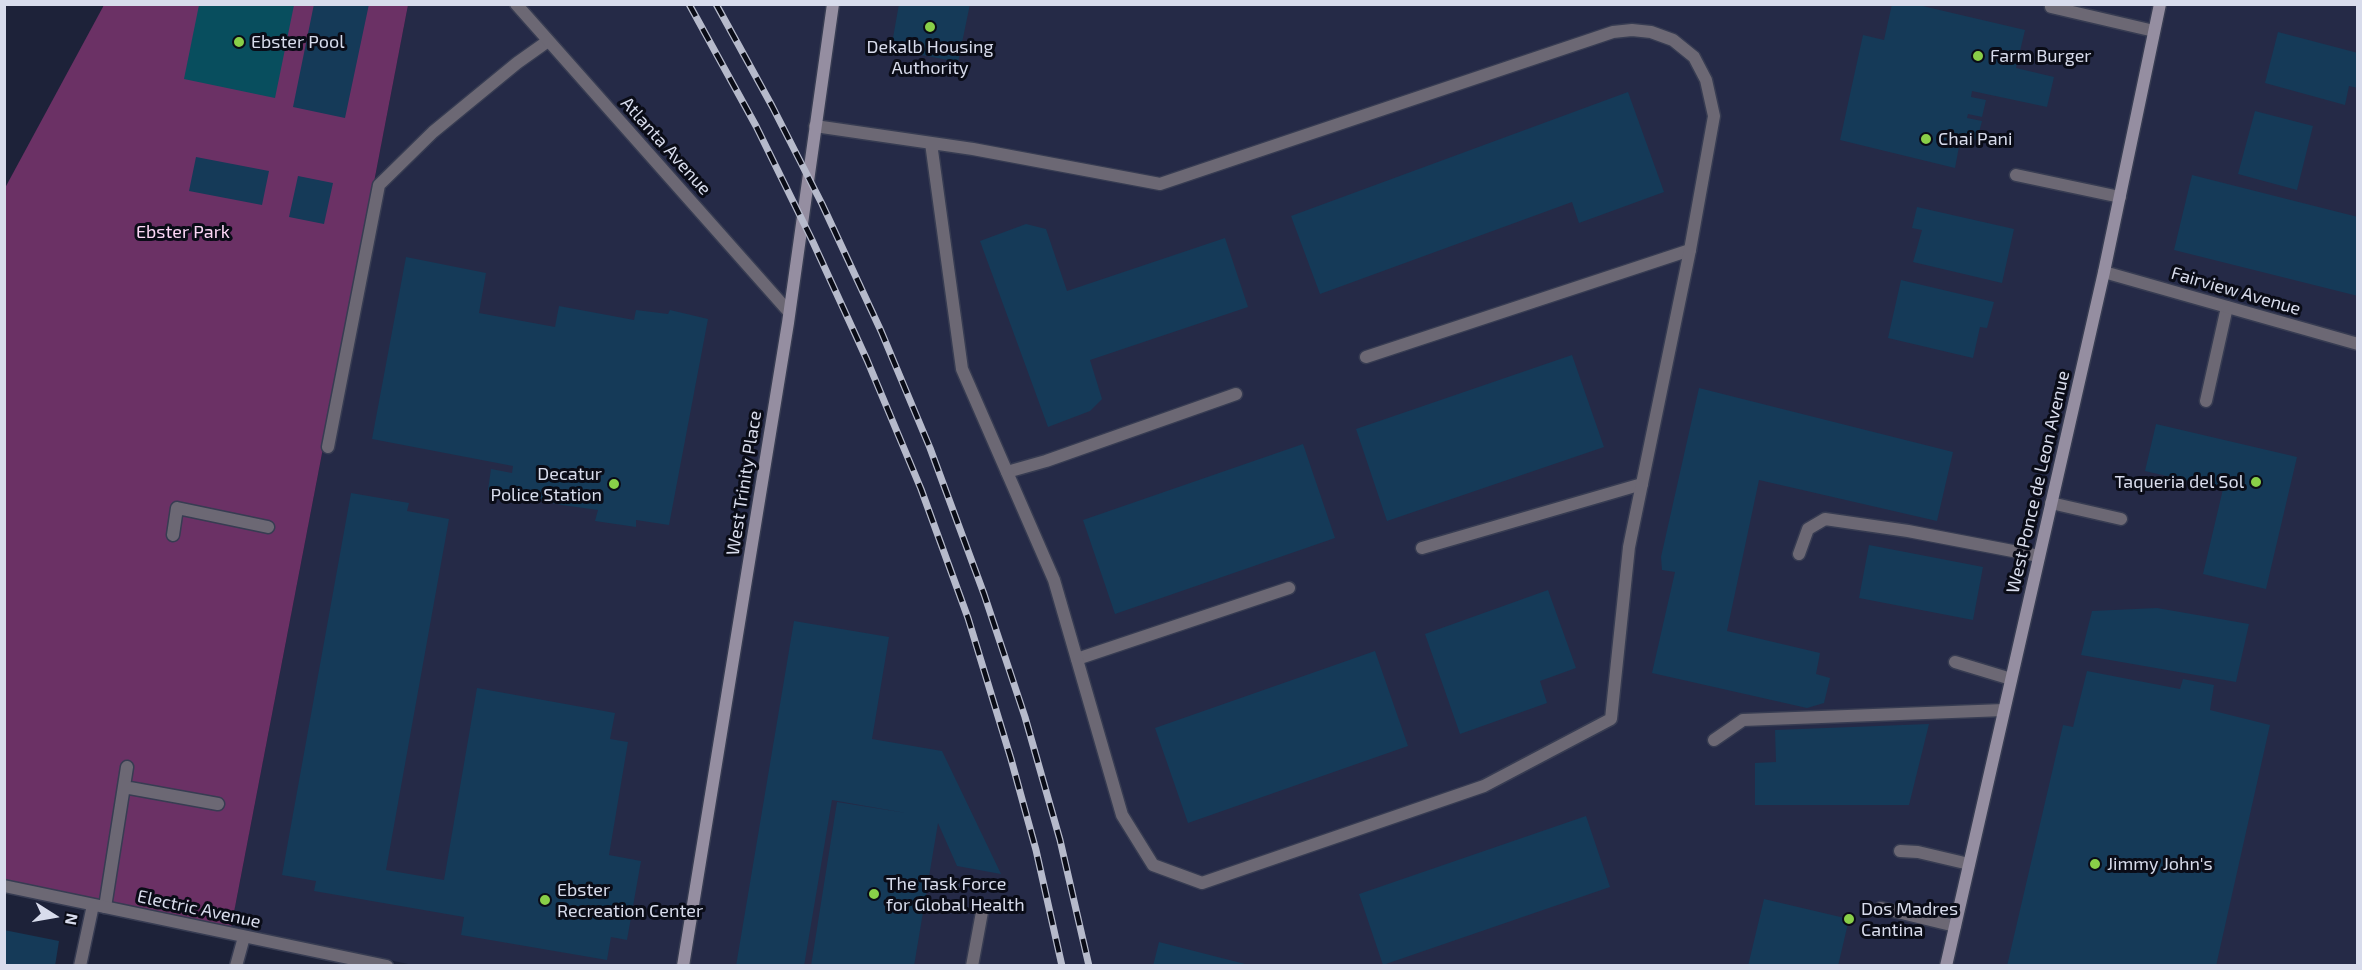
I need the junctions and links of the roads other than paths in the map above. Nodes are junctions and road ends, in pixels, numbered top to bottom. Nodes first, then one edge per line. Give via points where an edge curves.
1 (516, 4) edge
2 (833, 4) edge
3 (2160, 4) edge
4 (2051, 7) dead end
5 (2154, 31) junction
6 (548, 41) junction
7 (815, 126) junction
8 (931, 143) junction
9 (2016, 175) dead end
10 (2120, 197) junction
11 (1690, 250) junction
12 (2104, 272) junction
13 (2227, 307) junction
14 (789, 312) junction
15 (2358, 344) edge
16 (1366, 357) dead end
17 (1236, 394) dead end
18 (2206, 401) dead end
19 (328, 447) dead end
20 (1007, 472) junction
21 (1642, 484) junction
22 (2051, 504) junction
23 (2121, 519) dead end
24 (268, 526) dead end
25 (173, 535) dead end
26 (1422, 548) dead end
27 (1799, 554) dead end
28 (2039, 556) junction
29 (1289, 588) dead end
30 (1077, 660) junction
31 (1955, 662) dead end
32 (2011, 679) junction
33 (2004, 710) junction
34 (1714, 740) dead end
35 (127, 767) dead end
36 (124, 786) junction
37 (218, 804) dead end
38 (1900, 851) dead end
39 (1969, 864) junction
40 (4, 886) edge
41 (99, 906) junction
42 (1881, 908) dead end
43 (982, 912) dead end
44 (1955, 926) junction
45 (244, 937) junction
46 (80, 966) edge
47 (236, 966) edge
48 (387, 966) edge
49 (683, 966) edge
50 (972, 966) edge
51 (1946, 966) edge

1 - 6 street, Atlanta Avenue
2 - 7 main road, West Trinity Place
3 - 5 main road, West Ponce de Leon Avenue
4 - 5 street
5 - 10 main road, West Ponce de Leon Avenue
6 - 14 street, Atlanta Avenue
6 - 19 street via 433,132 379,185
7 - 8 street
7 - 14 main road, West Trinity Place
8 - 11 street via 1160,184 1613,32 1651,32 1673,40 1694,57 1707,80 1714,116
8 - 20 street via 962,369
9 - 10 street
10 - 12 main road, West Ponce de Leon Avenue
11 - 16 street
11 - 21 street
12 - 13 street, Fairview Avenue
12 - 22 main road, West Ponce de Leon Avenue
13 - 15 street, Fairview Avenue
13 - 18 street
14 - 49 main road, West Trinity Place
17 - 20 street
20 - 30 street via 1054,580
21 - 26 street
21 - 30 street via 1629,547 1611,719 1484,786 1202,883 1153,865 1122,815
22 - 23 street
22 - 28 main road, West Ponce de Leon Avenue
24 - 25 street via 177,508
27 - 28 street via 1808,530 1825,519
28 - 32 main road, West Ponce de Leon Avenue
29 - 30 street
31 - 32 street
32 - 33 main road, West Ponce de Leon Avenue
33 - 34 street via 1743,720
33 - 39 main road, West Ponce de Leon Avenue
35 - 36 street
36 - 37 street
36 - 41 street
38 - 39 street
39 - 44 main road, West Ponce de Leon Avenue
40 - 41 street, Electric Avenue
41 - 45 street, Electric Avenue
41 - 46 street
42 - 44 street
43 - 50 street
44 - 51 main road, West Ponce de Leon Avenue
45 - 47 street
45 - 48 street, Electric Avenue

